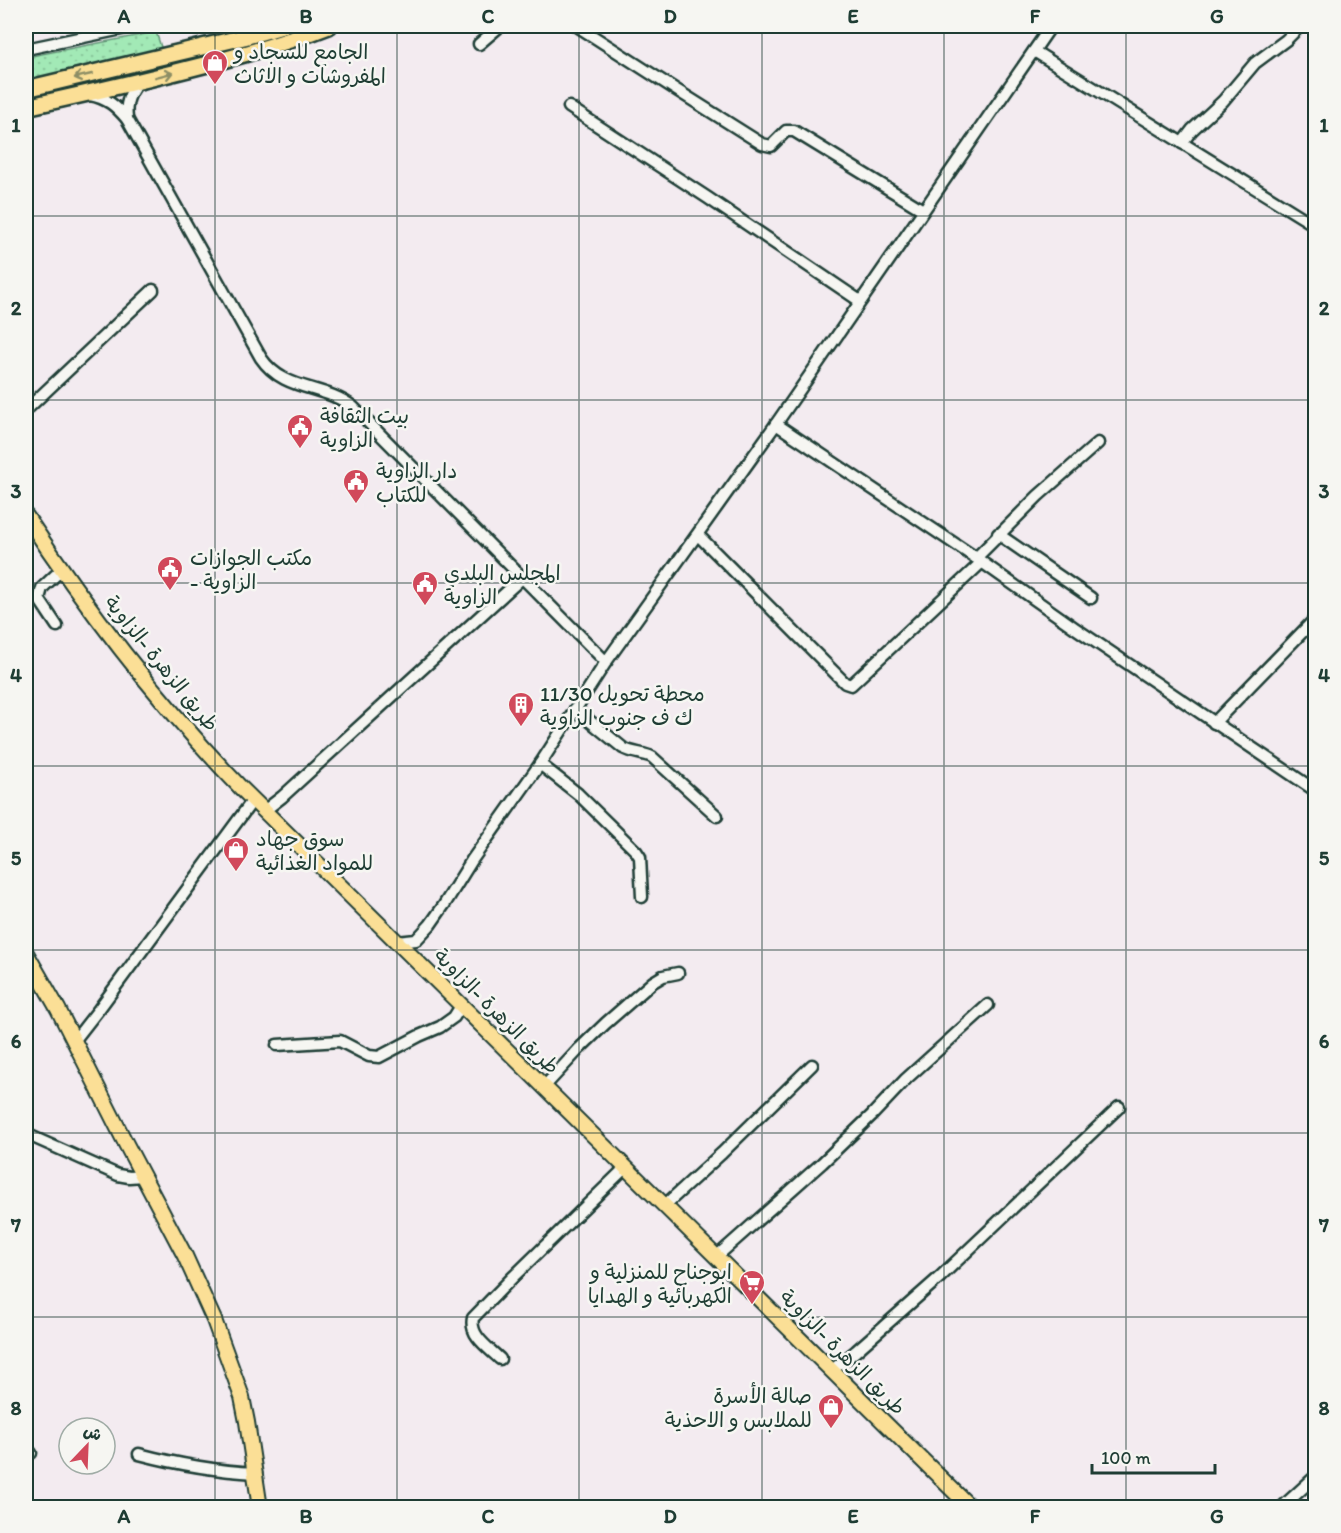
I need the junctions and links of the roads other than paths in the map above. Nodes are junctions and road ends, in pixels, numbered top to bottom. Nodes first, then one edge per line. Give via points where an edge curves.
1 (136, 26) edge
2 (282, 26) edge
3 (329, 26) edge
4 (500, 26) edge
5 (577, 26) edge
6 (1051, 26) edge
7 (1300, 26) edge
8 (242, 31) edge
9 (479, 44) dead end
10 (26, 49) edge
11 (1034, 51) junction
12 (138, 81) junction
13 (26, 89) edge
14 (87, 94) junction
15 (26, 107) edge
16 (569, 107) dead end
17 (127, 119) junction
18 (1182, 143) junction
19 (923, 210) junction
20 (1316, 226) edge
21 (153, 290) dead end
22 (860, 301) junction
23 (26, 410) edge
24 (776, 424) junction
25 (1098, 443) dead end
26 (26, 516) edge
27 (998, 534) junction
28 (698, 535) junction
29 (979, 560) junction
30 (61, 570) junction
31 (523, 577) junction
32 (1091, 598) dead end
33 (1316, 618) edge
34 (57, 626) dead end
35 (606, 662) junction
36 (575, 709) junction
37 (1214, 723) junction
38 (540, 764) junction
39 (1316, 791) edge
40 (253, 801) junction
41 (264, 811) junction
42 (717, 816) dead end
43 (642, 897) dead end
44 (397, 942) junction
45 (26, 953) edge
46 (678, 973) dead end
47 (988, 1005) dead end
48 (461, 1006) junction
49 (74, 1041) junction
50 (277, 1045) dead end
51 (812, 1065) dead end
52 (544, 1087) junction
53 (1119, 1107) dead end
54 (26, 1134) edge
55 (626, 1167) junction
56 (143, 1176) junction
57 (665, 1205) junction
58 (716, 1257) junction
59 (500, 1359) dead end
60 (831, 1371) junction
61 (140, 1455) dead end
62 (256, 1473) junction
63 (1316, 1476) edge
64 (260, 1508) edge
65 (971, 1508) edge
66 (1281, 1508) edge

1 - 10 street
2 - 8 highway
12 -> 3 highway via 296,39
4 - 9 street
5 - 19 street via 762,144 771,146 786,131 794,131
6 - 11 street
7 - 18 street via 1255,63
8 -> 13 highway
11 - 18 street
11 - 19 street
12 - 14 highway
12 - 17 street via 126,103
14 - 15 highway
14 - 17 street via 105,99
16 - 22 street
17 - 31 street via 270,370 289,382 341,399 353,407
18 - 20 street
19 - 22 street
21 - 23 street
22 - 24 street
24 - 28 street
24 - 29 street
25 - 27 street
26 - 30 main road, طريق الزهرة -الزاوية
27 - 29 street
27 - 32 street
28 - 29 street via 848,685
28 - 35 street
29 - 37 street
30 - 34 street via 42,588 39,599
30 - 40 main road, طريق الزهرة -الزاوية via 156,692
31 - 35 street
31 - 41 street
33 - 37 street
35 - 36 street
36 - 38 street
36 - 42 street via 623,748 652,757
37 - 39 street
38 - 43 street via 578,794 636,851 640,858
38 - 44 street via 430,925 416,940
40 - 41 main road, طريق الزهرة -الزاوية
40 - 49 street
41 - 44 main road, طريق الزهرة -الزاوية
44 - 48 main road, طريق الزهرة -الزاوية
45 - 49 main road
46 - 52 street via 663,976 645,989
47 - 58 street via 822,1163
48 - 50 street via 440,1027 378,1057 340,1041
48 - 52 main road, طريق الزهرة -الزاوية
49 - 56 main road
51 - 57 street
52 - 55 main road, طريق الزهرة -الزاوية
53 - 60 street via 940,1277
54 - 56 street via 118,1175
55 - 57 main road, طريق الزهرة -الزاوية
55 - 59 street via 473,1318 476,1335
56 - 62 main road via 220,1332 242,1396
57 - 58 main road, طريق الزهرة -الزاوية
58 - 60 main road, طريق الزهرة -الزاوية
60 - 65 main road, طريق الزهرة -الزاوية
61 - 62 street
62 - 64 main road
63 - 66 street

